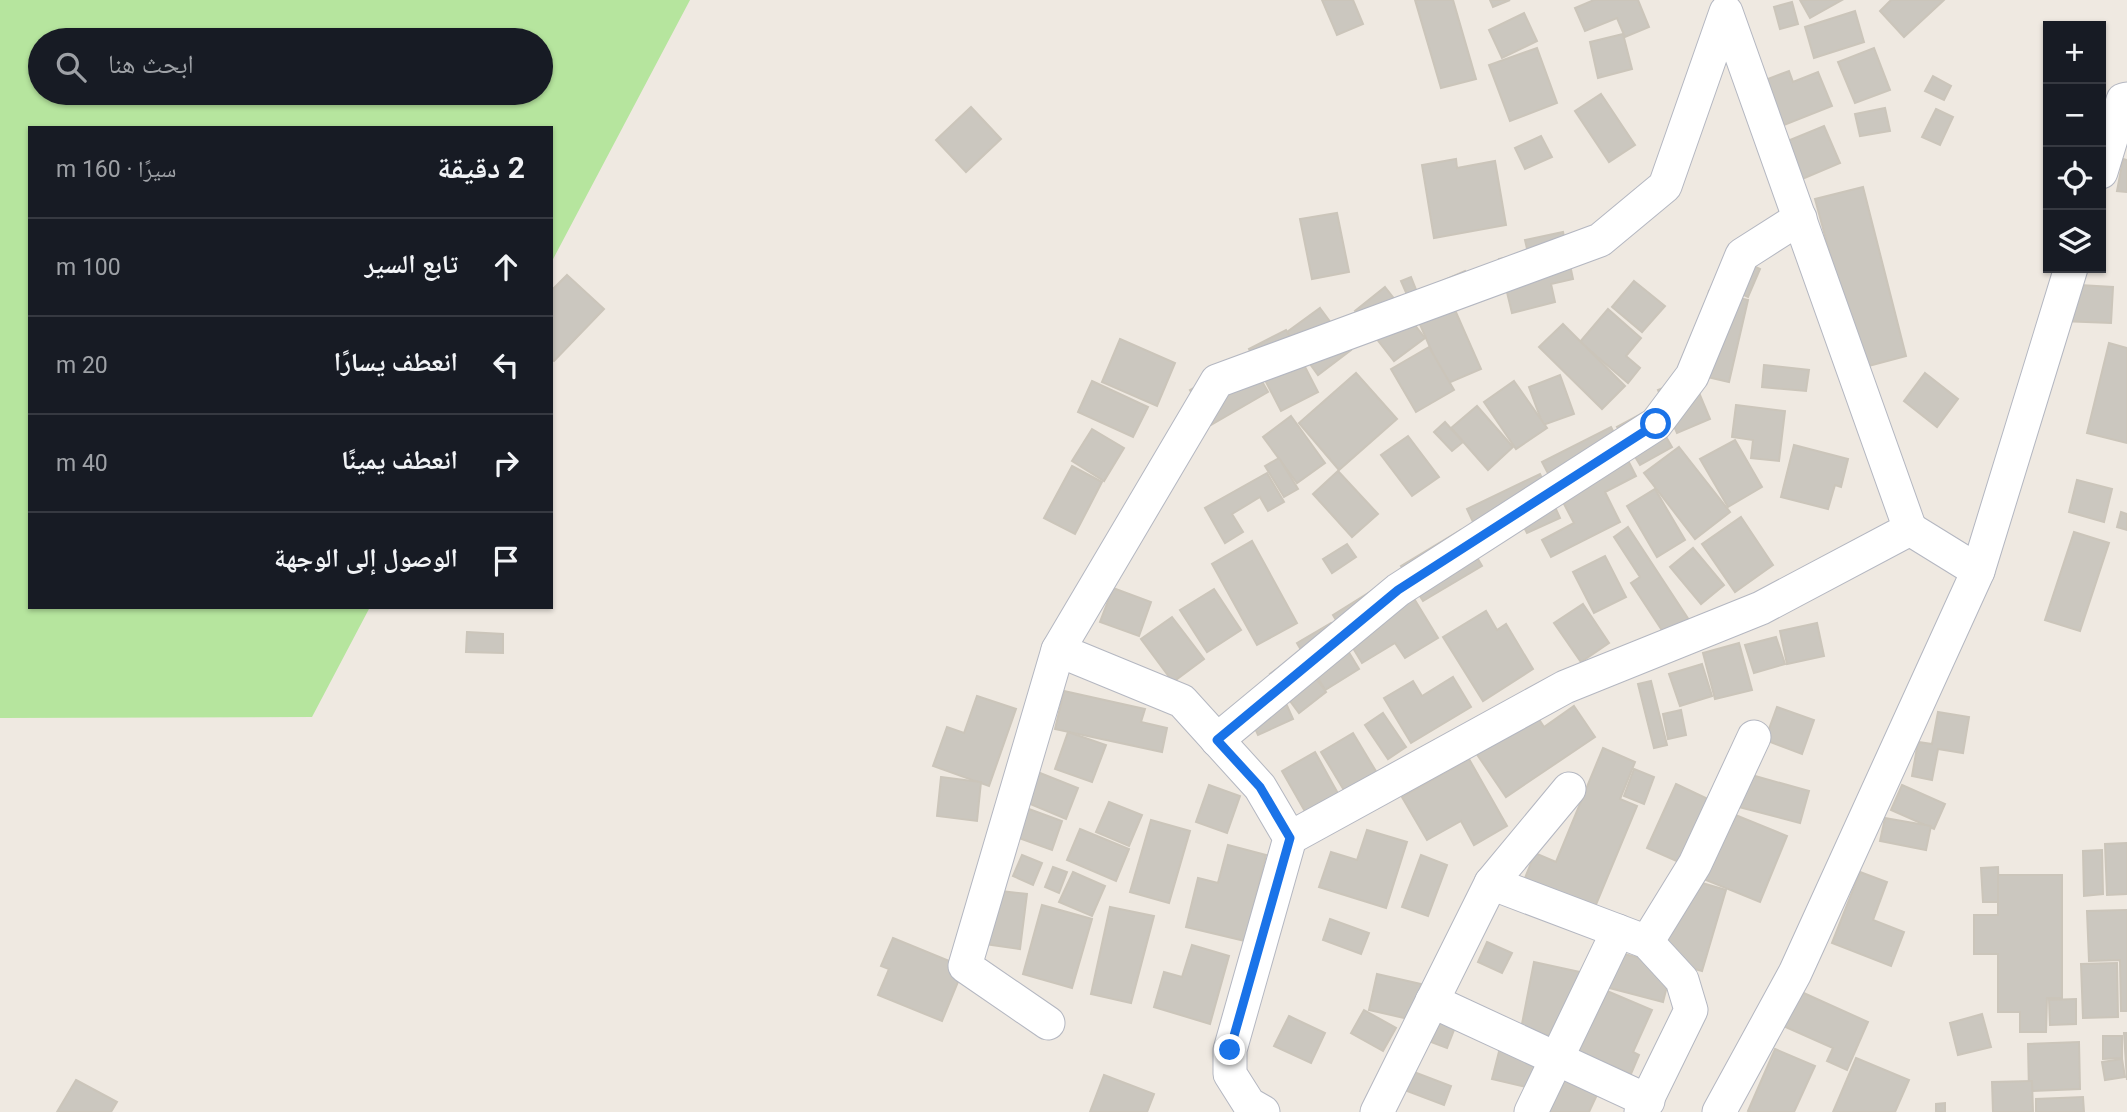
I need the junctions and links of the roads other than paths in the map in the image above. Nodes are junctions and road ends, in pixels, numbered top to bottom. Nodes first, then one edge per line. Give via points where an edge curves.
1 (2127, 99) edge
2 (2106, 156) edge
3 (1800, 218) junction
4 (2069, 273) edge
5 (1910, 529) junction
6 (1978, 571) junction
7 (1058, 650) junction
8 (1754, 737) dead end
9 (1217, 740) junction
10 (1569, 789) dead end
11 (1290, 838) junction
12 (1491, 883) junction
13 (1633, 937) junction
14 (1432, 1001) junction
15 (1048, 1023) dead end
16 (1557, 1059) junction
17 (1645, 1106) edge
18 (1263, 1112) edge
19 (1377, 1112) edge
20 (1531, 1112) edge
21 (1718, 1112) edge

1 - 2 street
3 - 5 street
3 - 7 street via 1726,12 1665,186 1600,240 1217,381
3 - 9 street via 1742,255 1692,376 1656,424 1398,590
4 - 6 street
5 - 6 street
5 - 11 street via 1761,608 1565,687
6 - 21 street via 1795,973
7 - 9 street via 1182,701
7 - 15 street via 965,966
8 - 13 street via 1695,864
9 - 11 street via 1260,787
10 - 12 street
11 - 18 street via 1230,1050 1230,1074 1249,1104
12 - 13 street
12 - 14 street
13 - 16 street
13 - 17 street via 1682,980 1690,1010
14 - 16 street
14 - 19 street
16 - 17 street
16 - 20 street

